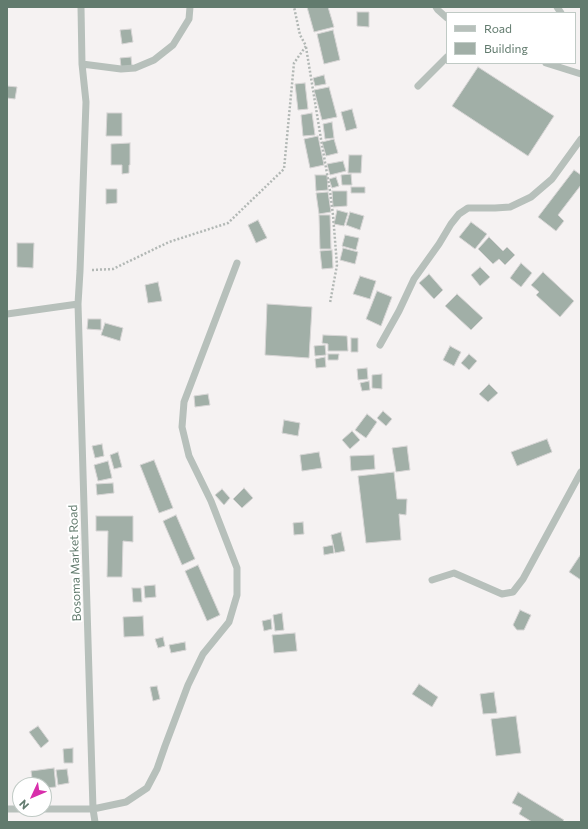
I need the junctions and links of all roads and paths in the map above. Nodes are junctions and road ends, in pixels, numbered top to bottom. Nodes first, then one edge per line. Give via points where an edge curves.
1 (81, 7) edge
2 (190, 7) edge
3 (294, 7) edge
4 (436, 7) edge
5 (446, 17) edge
6 (306, 46) junction
7 (446, 58) edge
8 (82, 64) junction
9 (552, 64) edge
10 (568, 67) edge
11 (581, 74) edge
12 (418, 86) dead end
13 (581, 139) edge
14 (237, 263) dead end
15 (80, 271) junction
16 (330, 303) dead end
17 (78, 304) junction
18 (7, 314) edge
19 (380, 345) dead end
20 (581, 472) edge
21 (432, 580) dead end
22 (7, 809) edge
23 (94, 809) junction
24 (95, 822) edge

1 - 8 street, Bosoma Market Road
2 - 8 street via 189,19 173,45 154,60 135,68 121,69
3 - 6 path via 300,35
4 - 5 street
6 - 15 path via 294,63 284,169 228,223 169,242 113,269
6 - 16 path via 333,215 336,265
7 - 12 street
8 - 15 street, Bosoma Market Road via 86,102
9 - 10 street
10 - 11 street
13 - 19 street via 552,179 531,197 510,207 468,208 459,214 414,279
14 - 23 street via 184,402 182,427 188,456 211,501 237,568 237,596 229,622 203,654 188,685 158,769 147,788 126,802
15 - 17 street, Bosoma Market Road
17 - 18 street
17 - 23 street, Bosoma Market Road
20 - 21 street via 523,579 513,592 502,594 454,573
22 - 23 street
23 - 24 street, Bosoma Market Road

